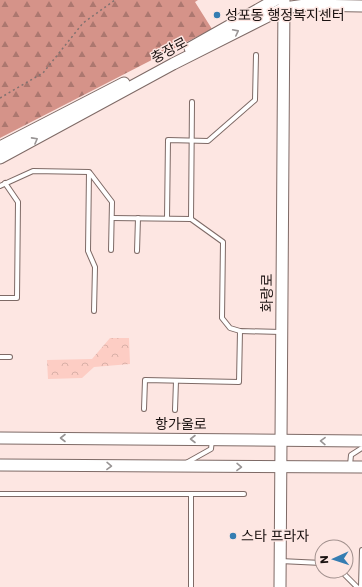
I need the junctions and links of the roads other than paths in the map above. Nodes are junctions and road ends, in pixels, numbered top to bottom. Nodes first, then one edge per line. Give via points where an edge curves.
1 (275, 0) edge
2 (284, 4) edge
3 (362, 6) edge
4 (256, 55) dead end
5 (192, 102) dead end
6 (192, 140) junction
7 (0, 147) edge
8 (0, 158) edge
9 (90, 172) junction
10 (5, 183) junction
11 (0, 186) edge
12 (112, 218) junction
13 (138, 218) junction
14 (167, 218) junction
15 (191, 219) junction
16 (111, 250) dead end
17 (137, 251) dead end
18 (0, 298) edge
19 (94, 311) dead end
20 (240, 331) junction
21 (282, 332) junction
22 (0, 357) edge
23 (10, 357) dead end
24 (176, 380) junction
25 (144, 409) dead end
26 (175, 410) dead end
27 (0, 438) edge
28 (212, 439) junction
29 (281, 440) junction
30 (362, 441) edge
31 (362, 448) edge
32 (0, 465) edge
33 (181, 466) junction
34 (281, 467) junction
35 (350, 467) junction
36 (362, 467) edge
37 (0, 494) edge
38 (191, 494) junction
39 (244, 494) dead end
40 (362, 550) edge
41 (280, 561) junction
42 (314, 563) edge
43 (349, 579) edge
44 (191, 587) edge
45 (280, 587) edge
46 (357, 587) edge
47 (361, 587) edge

1 - 7 street, 충장로 via 171,58
2 - 3 street, 충장로
8 -> 2 street, 충장로
2 - 21 street, 화랑로
4 - 6 lane via 255,100 208,141
5 - 6 lane
6 - 14 lane via 168,140
6 - 15 lane
9 - 10 lane via 33,171
9 - 12 lane via 112,202
9 - 19 lane via 88,251 95,268
10 - 11 lane
10 - 18 lane via 18,202 17,298
12 - 13 lane
12 - 16 lane
13 - 14 lane
13 - 17 lane
14 - 15 lane
15 - 20 lane via 223,242 222,318 230,328
20 - 21 lane
20 - 24 lane via 239,382
21 - 29 street, 화랑로
22 - 23 lane
24 - 25 lane via 145,380
24 - 26 lane
28 -> 27 street, 항가울로
28 - 29 street, 항가울로
28 - 33 lane via 211,449
30 -> 29 street, 항가울로
29 - 34 street, 화랑로
31 - 35 lane via 351,456
32 -> 33 street
33 -> 34 street
34 - 35 street
34 - 41 street, 화랑로
35 - 36 street
37 - 38 lane
38 - 39 lane
38 - 44 lane
40 - 47 lane
41 - 42 lane
41 - 45 street, 화랑로
43 - 46 lane

